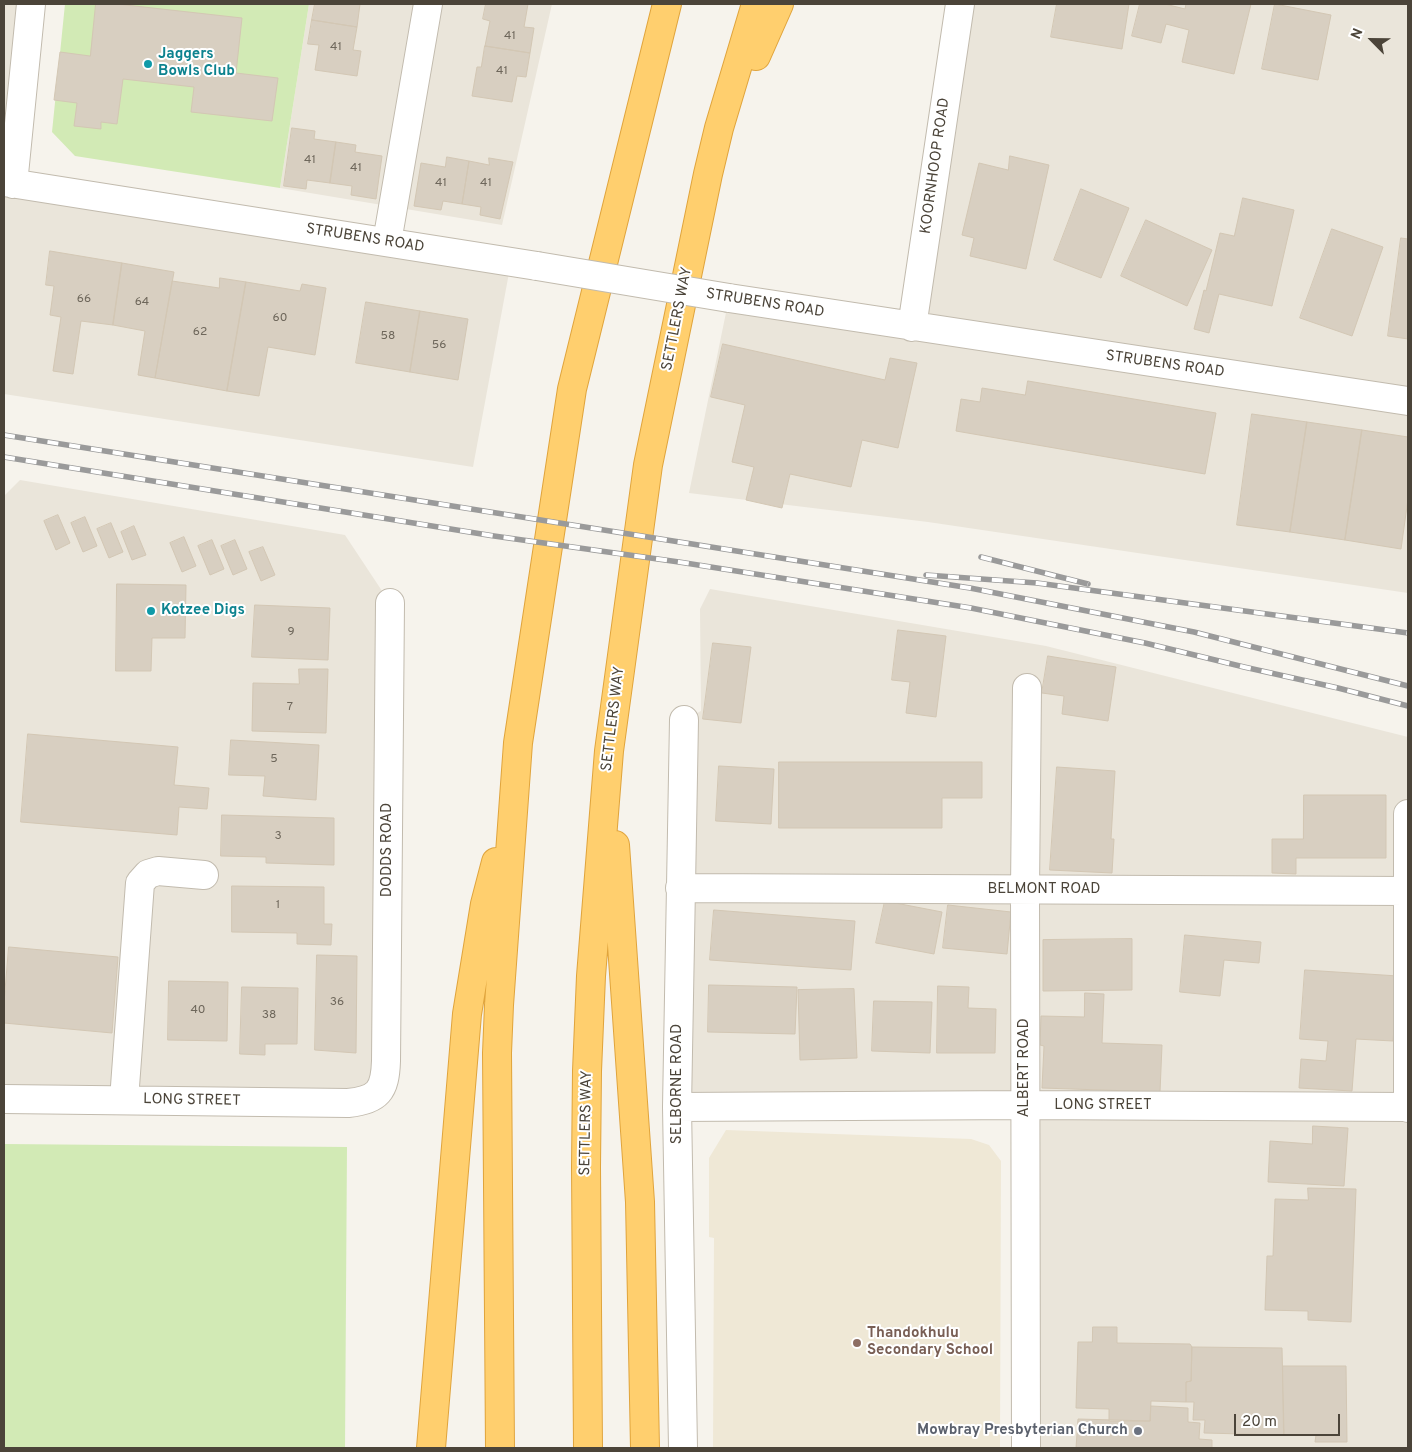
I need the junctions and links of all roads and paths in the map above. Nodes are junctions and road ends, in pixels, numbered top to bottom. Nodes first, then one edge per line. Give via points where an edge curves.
1 (31, 4) edge
2 (428, 4) edge
3 (756, 4) edge
4 (779, 4) edge
5 (960, 4) edge
6 (664, 9) edge
7 (714, 151) junction
8 (8, 183) edge
9 (387, 242) junction
10 (912, 327) junction
11 (1408, 401) edge
12 (390, 603) dead end
13 (1027, 688) dead end
14 (684, 720) dead end
15 (609, 751) junction
16 (513, 798) junction
17 (1408, 814) edge
18 (204, 875) dead end
19 (680, 888) junction
20 (1025, 890) junction
21 (1408, 891) edge
22 (377, 1094) joint
23 (4, 1099) edge
24 (124, 1100) junction
25 (1026, 1105) junction
26 (678, 1107) junction
27 (1408, 1108) edge
28 (431, 1448) edge
29 (500, 1448) edge
30 (588, 1448) edge
31 (645, 1448) edge
32 (682, 1448) edge
33 (1026, 1448) edge

1 - 8 street
2 - 9 street
3 - 7 highway, SETTLERS WAY
4 - 7 highway
5 - 10 street, KOORNHOOP ROAD
6 - 16 highway via 572,389 518,743
7 - 15 highway, SETTLERS WAY via 648,465
8 - 9 street, STRUBENS ROAD
9 - 10 street, STRUBENS ROAD, bridge
10 - 11 street, STRUBENS ROAD
12 - 22 street, DODDS ROAD via 386,1079
13 - 20 street, ALBERT ROAD
14 - 19 street, SELBORNE ROAD
15 - 30 highway, SETTLERS WAY via 591,976 587,1071
15 - 31 highway via 640,1202
16 - 28 highway via 485,904 467,1014
16 - 29 highway via 497,1053
17 - 21 street
18 - 24 street via 158,871 148,874 140,884
19 - 20 street, BELMONT ROAD
19 - 26 street, SELBORNE ROAD
20 - 21 street, BELMONT ROAD
20 - 25 street, ALBERT ROAD
21 - 27 street
22 - 24 street, LONG STREET via 365,1102 348,1104
23 - 24 street, LONG STREET
25 - 26 street, LONG STREET
25 - 27 street, LONG STREET
25 - 33 street, ALBERT ROAD
26 - 32 street, SELBORNE ROAD

